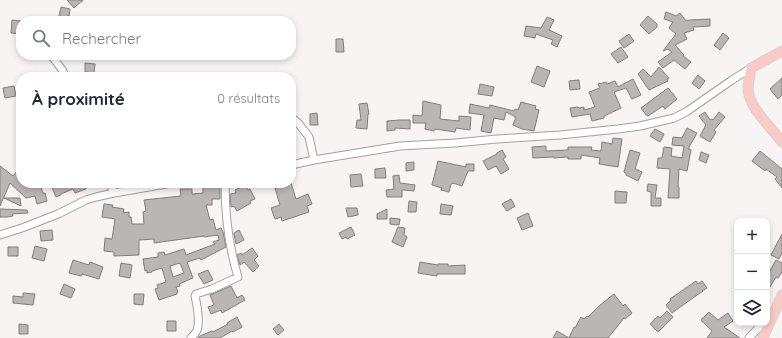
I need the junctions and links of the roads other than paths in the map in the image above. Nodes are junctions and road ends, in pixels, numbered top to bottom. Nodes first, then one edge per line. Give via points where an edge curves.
1 (782, 51) edge
2 (54, 60) edge
3 (751, 68) junction
4 (63, 72) edge
5 (296, 121) edge
6 (782, 142) edge
7 (314, 160) junction
8 (296, 164) edge
9 (112, 188) edge
10 (143, 188) edge
11 (225, 188) edge
12 (114, 193) junction
13 (0, 235) edge
14 (782, 296) edge
15 (779, 310) edge
16 (770, 318) edge
17 (761, 326) edge
18 (190, 338) edge
19 (749, 338) edge
20 (763, 338) edge

1 - 3 main road
2 - 4 street
3 - 6 main road via 748,90 750,100
3 - 7 street via 686,112 674,118 640,126 400,146
5 - 7 street via 309,137
7 - 8 street
9 - 12 street
10 - 12 street
11 - 18 street via 238,277 196,294 197,331
12 - 13 street via 86,200 58,214
14 - 15 main road
15 - 16 street
15 - 20 main road
17 - 19 street

